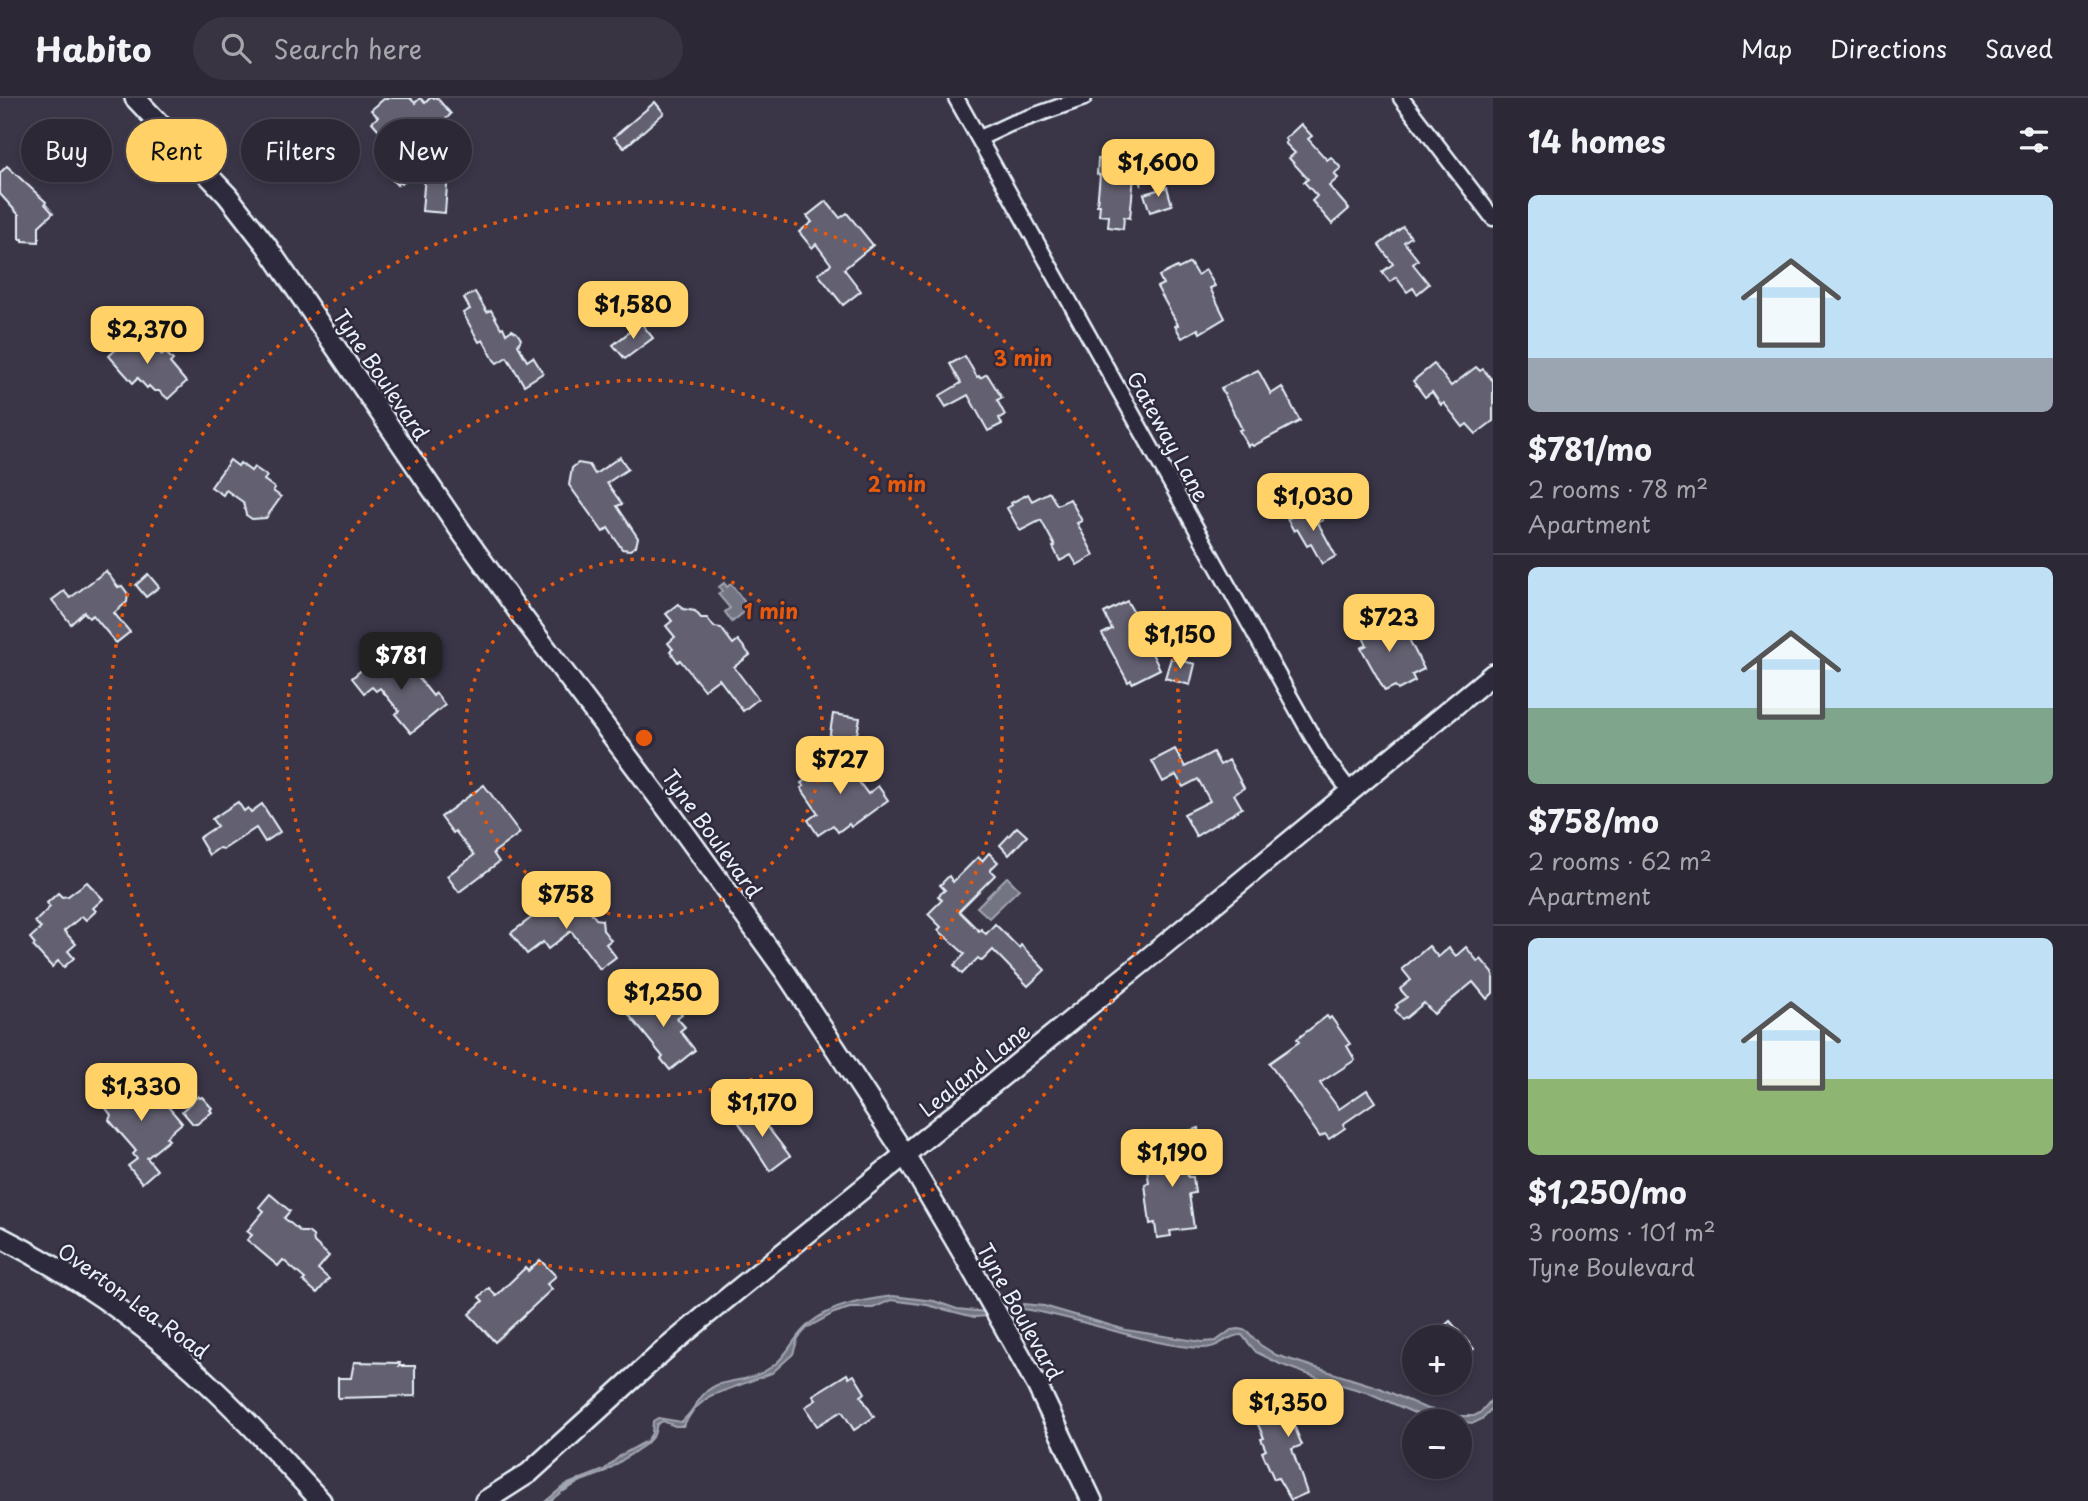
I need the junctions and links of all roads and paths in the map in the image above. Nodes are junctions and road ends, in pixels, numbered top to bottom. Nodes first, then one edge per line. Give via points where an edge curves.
1 (135, 98) edge
2 (956, 98) edge
3 (1084, 98) edge
4 (1401, 98) edge
5 (980, 138) junction
6 (1493, 218) edge
7 (1493, 674) edge
8 (1350, 792) junction
9 (904, 1153) junction
10 (0, 1237) edge
11 (321, 1501) edge
12 (485, 1501) edge
13 (1092, 1501) edge

1 - 9 street, Tyne Boulevard via 215,182 266,245 460,530 786,974
2 - 5 street, Gateway Lane
3 - 5 street
4 - 6 street
5 - 8 street, Gateway Lane via 1300,716
7 - 8 street, Lealand Lane
8 - 9 street, Lealand Lane
9 - 12 street, Lealand Lane via 661,1353 528,1473
9 - 13 street, Tyne Boulevard via 1037,1385
10 - 11 street, Overton Lea Road via 91,1291 174,1354 218,1393

